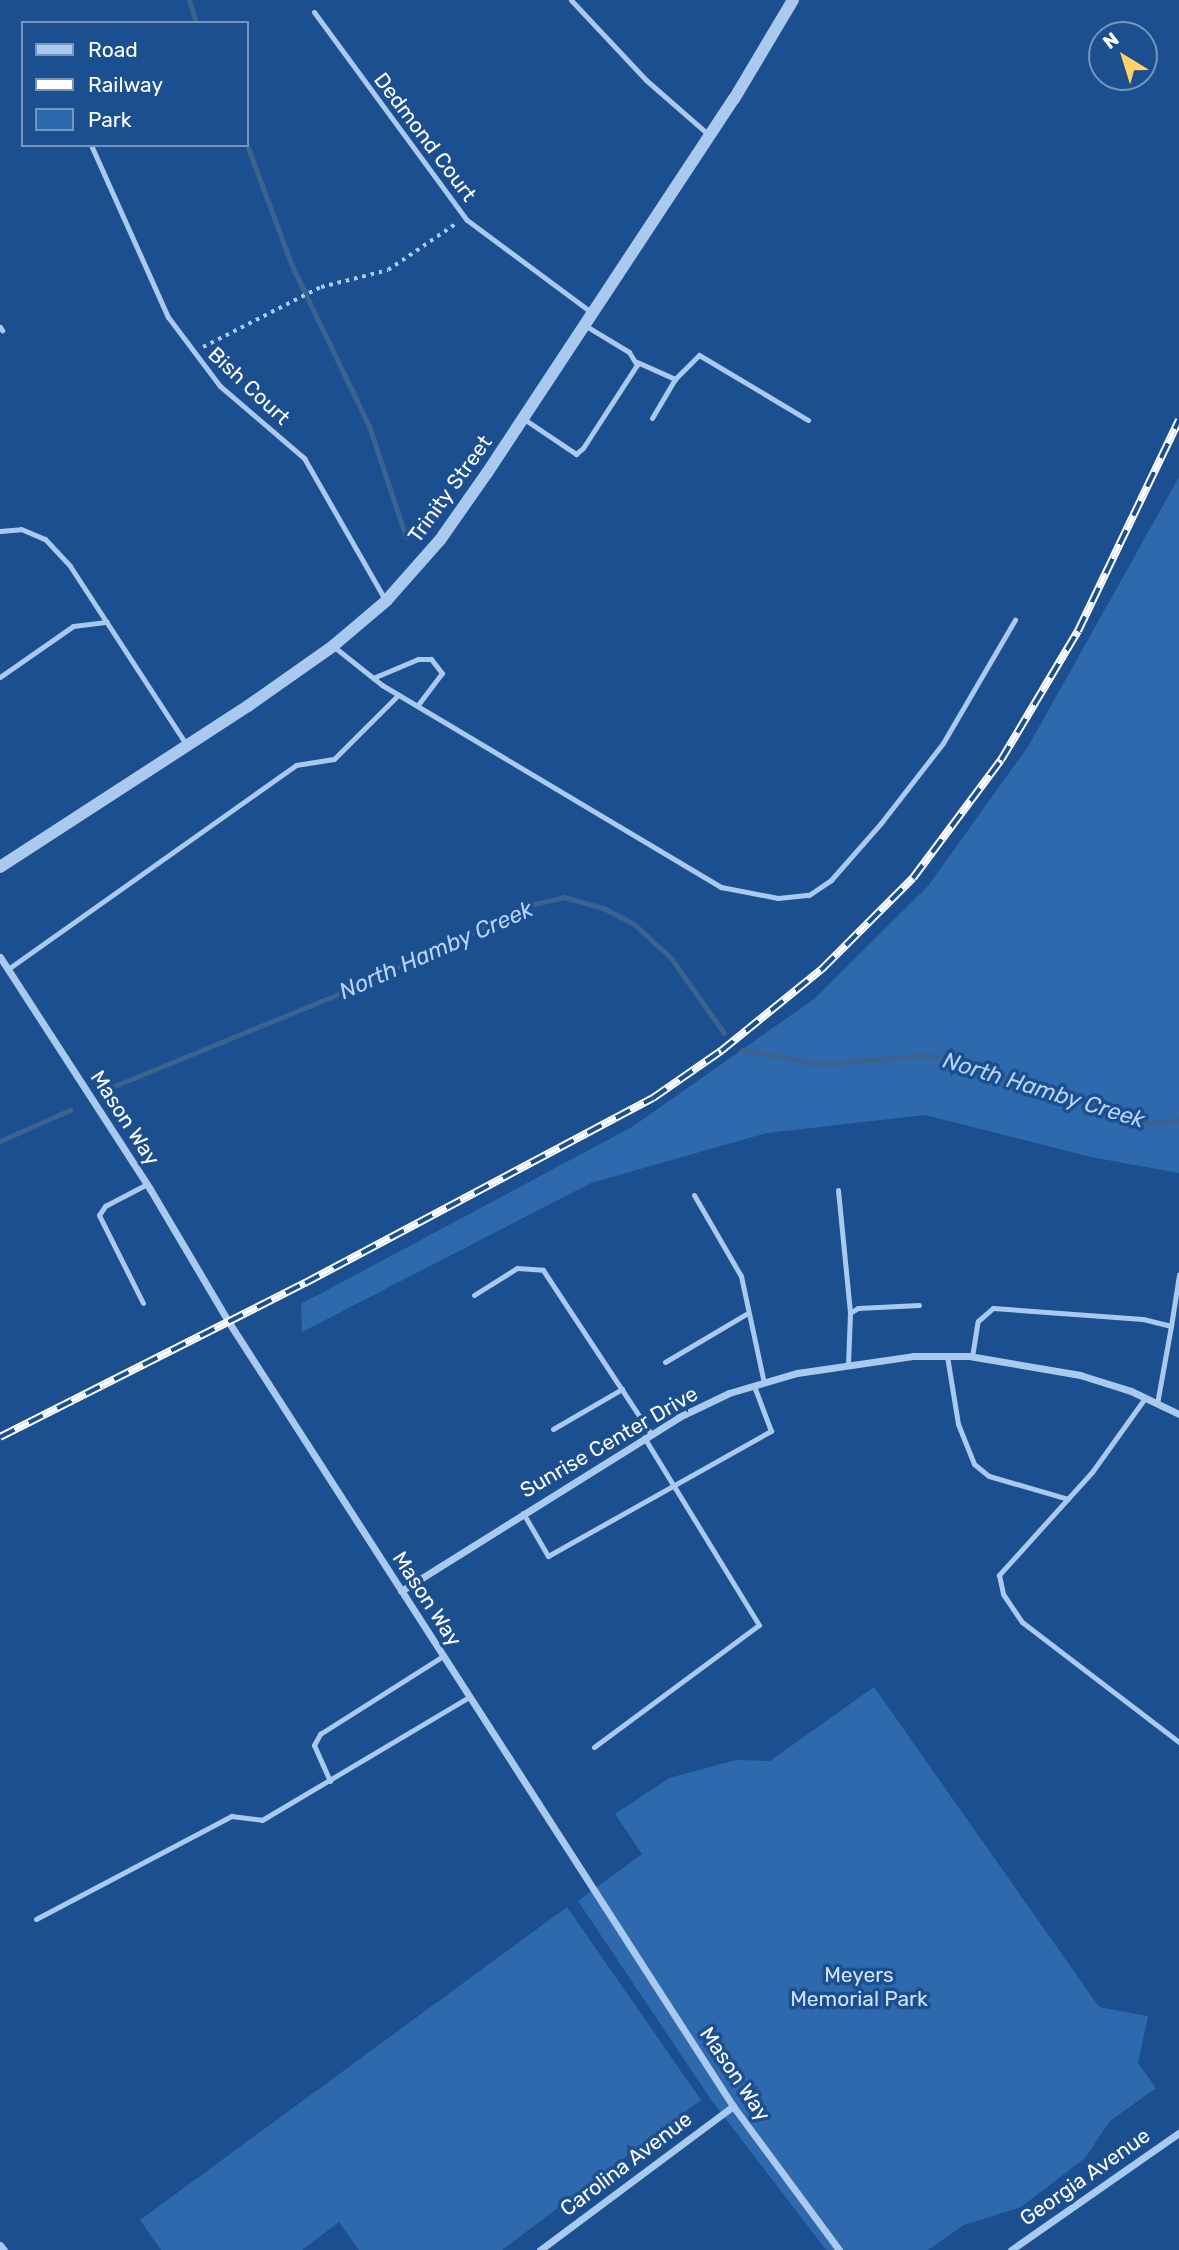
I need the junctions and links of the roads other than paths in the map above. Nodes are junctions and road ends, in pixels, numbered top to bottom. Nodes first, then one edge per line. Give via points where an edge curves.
1 (570, 0) edge
2 (793, 0) edge
3 (314, 12) dead end
4 (710, 136) junction
5 (92, 147) edge
6 (594, 314) junction
7 (586, 326) junction
8 (637, 362) junction
9 (675, 379) junction
10 (652, 418) dead end
11 (524, 419) junction
12 (808, 420) dead end
13 (0, 531) edge
14 (386, 601) junction
15 (1015, 620) dead end
16 (107, 622) junction
17 (334, 646) junction
18 (0, 677) edge
19 (373, 678) junction
20 (398, 695) junction
21 (417, 706) junction
22 (188, 747) junction
23 (0, 867) edge
24 (0, 957) edge
25 (8, 969) junction
26 (147, 1184) junction
27 (838, 1190) dead end
28 (694, 1195) dead end
29 (1179, 1275) edge
30 (474, 1295) dead end
31 (143, 1303) dead end
32 (919, 1305) dead end
33 (748, 1313) junction
34 (850, 1313) junction
35 (1171, 1326) junction
36 (947, 1356) junction
37 (972, 1357) junction
38 (665, 1362) dead end
39 (848, 1365) junction
40 (764, 1383) junction
41 (754, 1386) junction
42 (622, 1389) junction
43 (1145, 1398) junction
44 (1157, 1404) junction
45 (1179, 1414) edge
46 (553, 1429) dead end
47 (647, 1436) junction
48 (672, 1483) junction
49 (1068, 1499) junction
50 (523, 1513) junction
51 (401, 1591) junction
52 (443, 1656) junction
53 (469, 1697) junction
54 (1179, 1742) edge
55 (594, 1747) dead end
56 (330, 1781) junction
57 (36, 1919) dead end
58 (733, 2106) junction
59 (1179, 2133) edge
60 (0, 2245) edge
61 (4, 2250) edge
62 (540, 2250) edge
63 (839, 2250) edge
64 (1011, 2250) edge

1 - 4 lane via 646,80
2 - 4 street, Trinity Street
3 - 6 lane, Dedmond Court via 464,216
4 - 6 street, Trinity Street
5 - 14 lane, Bish Court via 168,317 220,386 304,458
6 - 7 street, Trinity Street
7 - 8 lane
7 - 11 street, Trinity Street
8 - 9 lane
8 - 11 lane via 576,454
9 - 10 lane
9 - 12 lane via 692,356 705,355
11 - 14 street, Trinity Street via 440,540
13 - 16 lane via 22,529 45,539 71,566
14 - 17 street, Trinity Street
15 - 21 lane via 943,743 831,880 809,895 778,898 721,887
16 - 18 lane via 73,626
16 - 22 lane
17 - 19 lane
17 - 22 street, Trinity Street
19 - 20 lane
19 - 21 lane via 418,659 431,659 442,673
20 - 21 lane
20 - 25 lane via 334,759 296,765
22 - 23 street, Trinity Street
24 - 25 street, Mason Way
25 - 26 street, Mason Way
26 - 31 lane via 105,1206 99,1215
26 - 51 street, Mason Way via 228,1321
27 - 34 lane
28 - 33 lane via 729,1248 741,1276
29 - 35 lane
30 - 42 lane via 516,1268 543,1270
32 - 34 lane via 858,1308
33 - 38 lane
33 - 40 lane
34 - 39 lane
35 - 37 lane via 1143,1319 993,1308 978,1321
35 - 44 lane
36 - 37 street, Sunrise Center Drive
36 - 39 street, Sunrise Center Drive
36 - 49 lane via 958,1424 974,1464 989,1476
37 - 43 street, Sunrise Center Drive via 1080,1375
39 - 40 street, Sunrise Center Drive
40 - 41 street, Sunrise Center Drive
41 - 47 street, Sunrise Center Drive
41 - 48 lane via 771,1431
42 - 46 lane
42 - 47 lane
43 - 44 street, Sunrise Center Drive
43 - 49 lane
44 - 45 street, Sunrise Center Drive
47 - 48 lane
47 - 50 street, Sunrise Center Drive
48 - 50 lane via 548,1556
48 - 55 lane via 759,1625
49 - 54 lane via 999,1575 1003,1594 1022,1622
50 - 51 street, Sunrise Center Drive
51 - 52 street, Mason Way
52 - 53 street, Mason Way
52 - 56 lane via 320,1734 314,1745
53 - 56 lane
53 - 58 street, Mason Way
56 - 57 lane via 261,1820 232,1816
58 - 62 street, Carolina Avenue
58 - 63 street, Mason Way
59 - 64 street, Georgia Avenue
60 - 61 street

